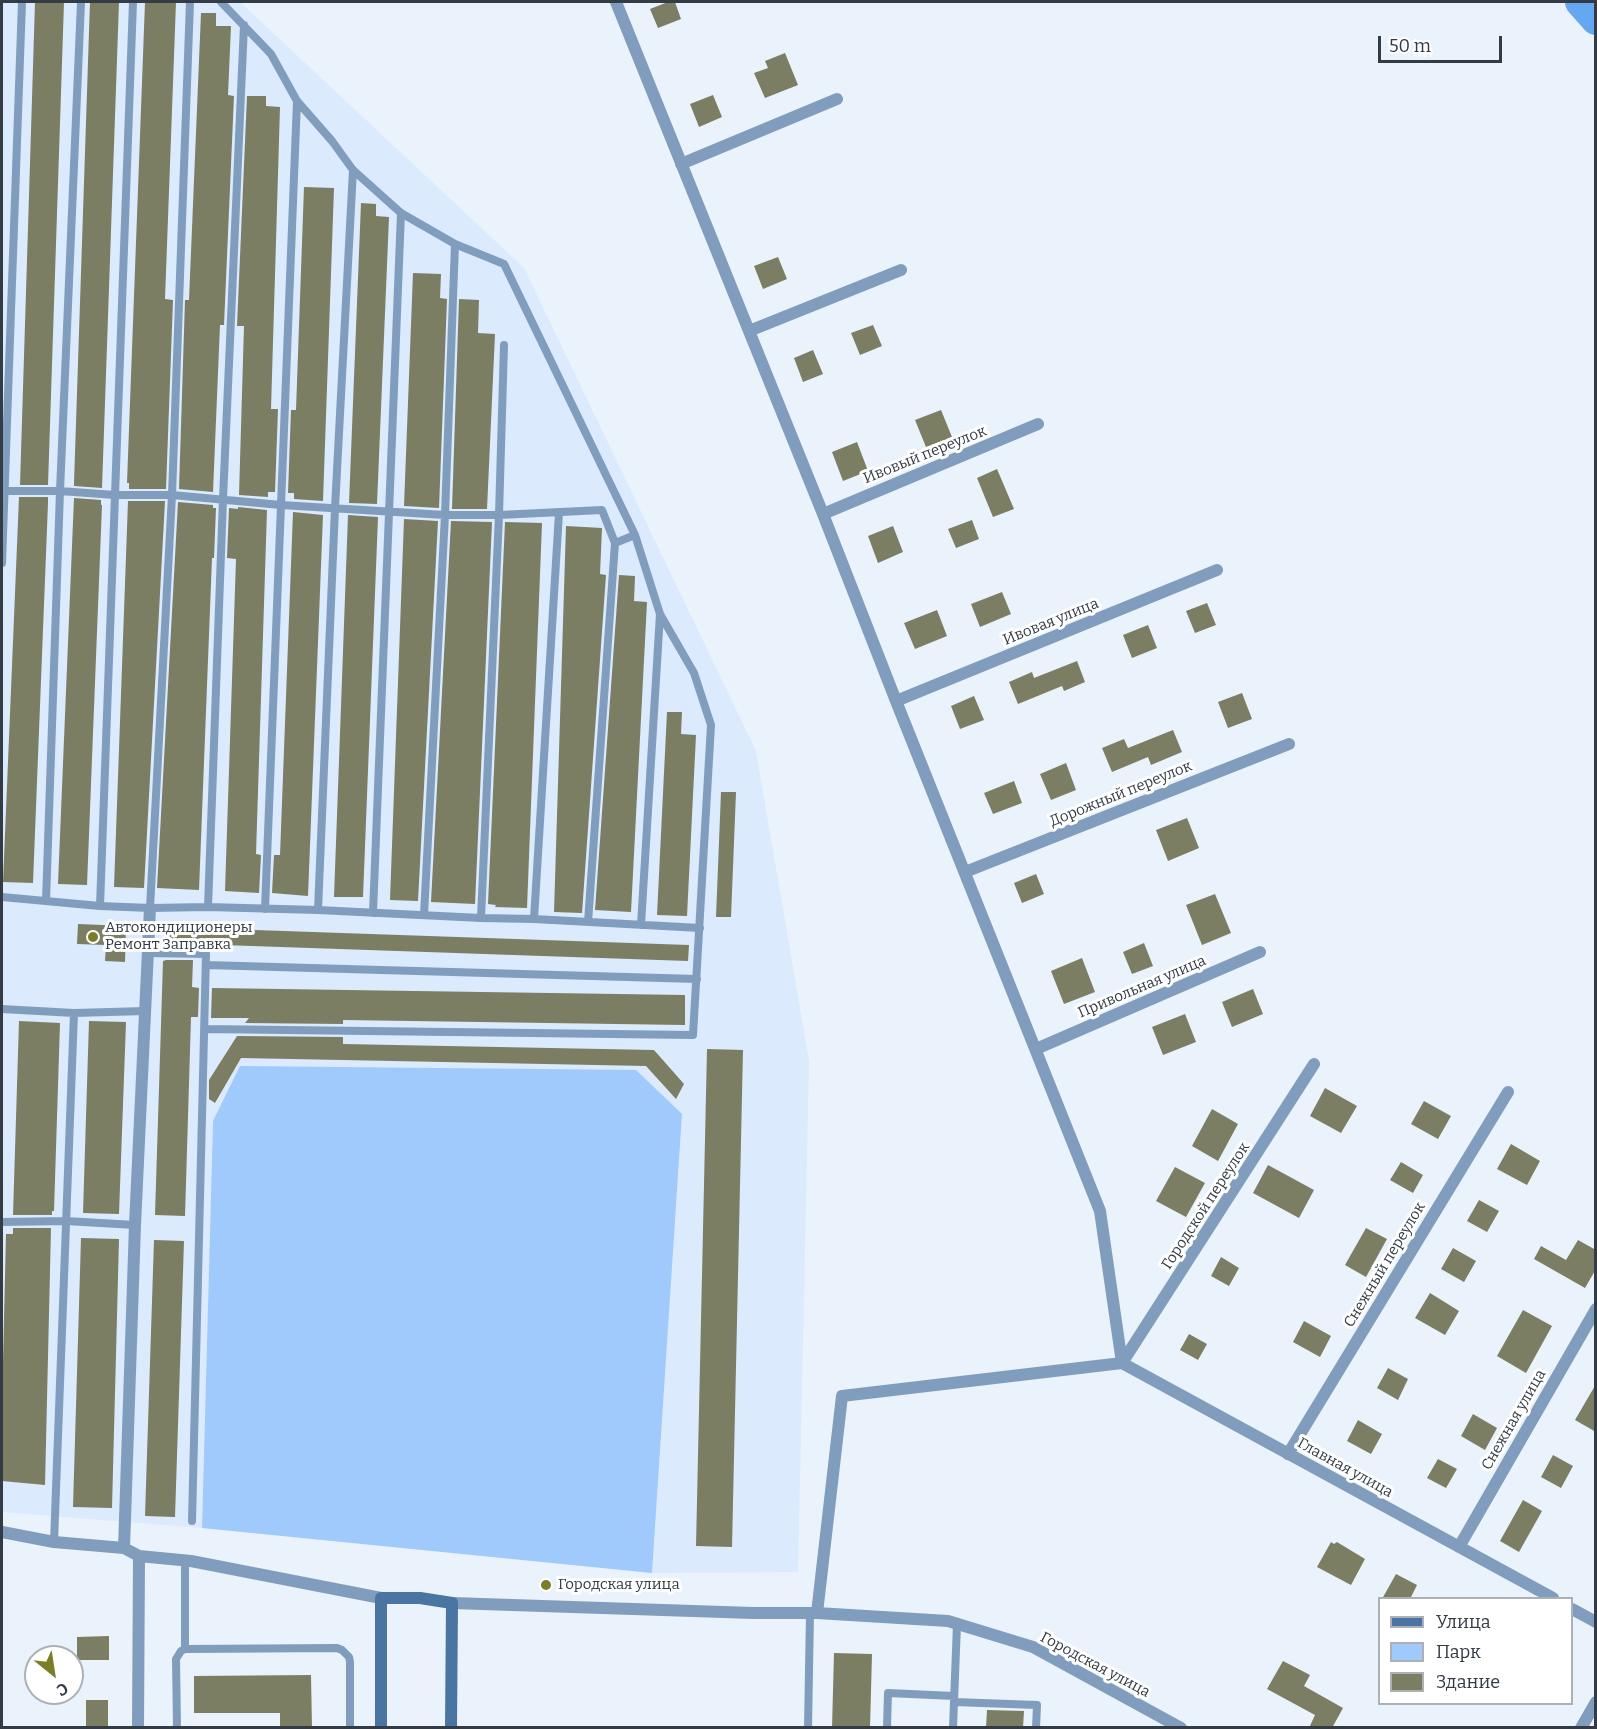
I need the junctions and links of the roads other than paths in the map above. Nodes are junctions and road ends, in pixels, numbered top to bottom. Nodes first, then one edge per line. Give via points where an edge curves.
1 (22, 2) edge
2 (81, 2) edge
3 (133, 2) edge
4 (190, 2) edge
5 (221, 2) edge
6 (616, 2) edge
7 (244, 25) junction
8 (837, 99) dead end
9 (297, 101) junction
10 (681, 164) junction
11 (353, 170) junction
12 (401, 213) junction
13 (455, 244) junction
14 (901, 270) dead end
15 (749, 331) junction
16 (504, 345) dead end
17 (1038, 424) dead end
18 (3, 491) edge
19 (60, 491) junction
20 (115, 495) junction
21 (172, 495) junction
22 (223, 499) junction
23 (281, 505) junction
24 (335, 508) junction
25 (389, 510) junction
26 (559, 513) junction
27 (823, 513) junction
28 (445, 515) junction
29 (499, 515) junction
30 (635, 535) junction
31 (615, 543) junction
32 (2, 564) edge
33 (1217, 570) dead end
34 (660, 614) junction
35 (896, 701) junction
36 (1288, 744) dead end
37 (965, 872) junction
38 (2, 897) edge
39 (46, 901) junction
40 (100, 906) junction
41 (208, 907) junction
42 (150, 908) junction
43 (265, 909) junction
44 (318, 910) junction
45 (373, 913) junction
46 (424, 915) junction
47 (481, 918) junction
48 (534, 919) junction
49 (588, 922) junction
50 (641, 925) junction
51 (700, 928) junction
52 (1260, 952) dead end
53 (148, 953) junction
54 (206, 965) junction
55 (697, 979) junction
56 (2, 1009) edge
57 (145, 1011) junction
58 (74, 1013) junction
59 (204, 1029) junction
60 (1036, 1049) junction
61 (1314, 1064) dead end
62 (1508, 1092) dead end
63 (66, 1221) junction
64 (2, 1222) edge
65 (135, 1225) junction
66 (1596, 1309) edge
67 (1122, 1363) junction
68 (1288, 1454) junction
69 (192, 1521) dead end
70 (2, 1532) edge
71 (54, 1542) junction
72 (1459, 1547) junction
73 (124, 1548) junction
74 (139, 1556) junction
75 (185, 1561) junction
76 (1549, 1597) edge
77 (381, 1598) junction
78 (452, 1604) junction
79 (1573, 1610) edge
80 (814, 1613) junction
81 (1596, 1622) edge
82 (957, 1624) junction
83 (185, 1649) junction
84 (954, 1699) junction
85 (1596, 1702) edge
86 (138, 1728) edge
87 (177, 1728) edge
88 (350, 1728) edge
89 (381, 1728) edge
90 (451, 1728) edge
91 (808, 1728) edge
92 (887, 1728) edge
93 (953, 1728) edge
94 (1036, 1728) edge
95 (1180, 1728) edge
96 (1581, 1728) edge

1 - 18 lane
2 - 19 lane
3 - 20 lane
4 - 21 lane
5 - 7 lane
6 - 10 street
7 - 9 lane via 271,54
7 - 22 lane
8 - 10 street
9 - 11 lane
9 - 23 lane
10 - 15 street
11 - 12 lane
11 - 24 lane
12 - 13 lane
12 - 25 lane
13 - 28 lane
13 - 30 lane via 504,264
14 - 15 street
15 - 27 street
16 - 29 lane
17 - 27 street, Ивовый переулок
18 - 19 lane
18 - 32 lane
19 - 20 lane
19 - 39 lane
20 - 21 lane
20 - 40 lane
21 - 22 lane
21 - 42 lane
22 - 23 lane
22 - 41 lane
23 - 24 lane
23 - 43 lane
24 - 25 lane
24 - 44 lane
25 - 28 lane
25 - 45 lane
26 - 29 lane
26 - 31 lane via 602,510
26 - 48 lane
27 - 35 street
28 - 29 lane
28 - 46 lane
29 - 47 lane
30 - 31 lane
30 - 34 lane
31 - 49 lane
33 - 35 street, Ивовая улица
34 - 50 lane
34 - 51 lane via 694,674 711,725
35 - 37 street
36 - 37 street, Дорожный переулок
37 - 60 street
38 - 39 lane
39 - 40 lane
40 - 42 lane
41 - 42 lane
41 - 43 lane
42 - 53 street
43 - 44 lane
44 - 45 lane
45 - 46 lane
46 - 47 lane
47 - 48 lane
48 - 49 lane
49 - 50 lane
50 - 51 lane
51 - 55 lane
52 - 60 street, Привольная улица
53 - 54 lane via 206,954
53 - 57 street
54 - 55 lane
54 - 59 lane
55 - 59 lane via 693,1035
56 - 58 lane
57 - 58 lane
57 - 65 street
58 - 63 lane
59 - 69 lane
60 - 67 street via 1100,1211
61 - 67 street, Городской переулок
62 - 68 street, Снежный переулок
63 - 64 lane
63 - 65 lane
63 - 71 lane
65 - 73 street
66 - 72 street, Снежная улица
67 - 68 street, Главная улица
67 - 80 street via 842,1396
68 - 72 street, Главная улица
70 - 71 street
71 - 73 street
72 - 76 street, Главная улица
73 - 74 street
74 - 75 street
74 - 86 street
75 - 77 street
75 - 83 lane
77 - 78 main road, Городская улица via 420,1598
77 - 89 main road
78 - 80 street, Городская улица
78 - 90 main road
79 - 81 street
80 - 82 street, Городская улица
80 - 91 lane
82 - 84 lane
82 - 95 street, Городская улица via 1034,1647
83 - 87 lane via 176,1659
83 - 88 lane via 342,1650 350,1662
84 - 92 lane via 888,1693
84 - 93 lane
84 - 94 lane via 1036,1705
85 - 96 street

